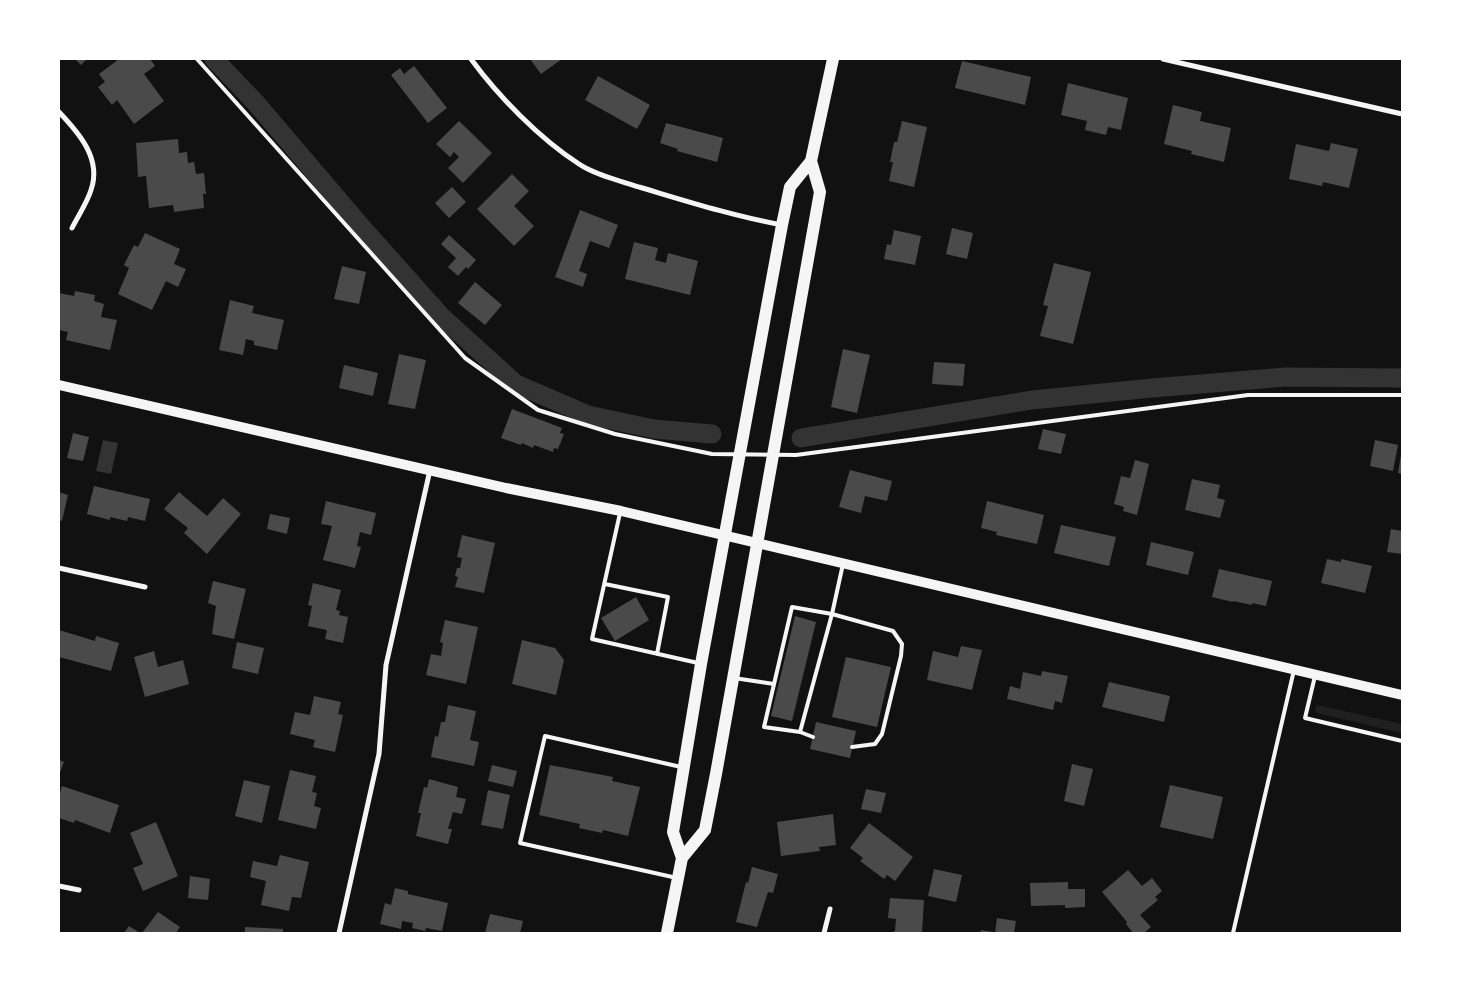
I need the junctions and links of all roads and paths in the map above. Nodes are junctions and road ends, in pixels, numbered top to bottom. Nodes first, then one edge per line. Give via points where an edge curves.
1 (197, 59) edge
2 (471, 59) edge
3 (834, 59) edge
4 (1162, 59) edge
5 (59, 112) edge
6 (1402, 114) edge
7 (811, 161) junction
8 (782, 225) junction
9 (72, 228) dead end
10 (59, 385) edge
11 (1402, 395) edge
12 (740, 454) junction
13 (772, 454) junction
14 (430, 470) junction
15 (621, 511) junction
16 (725, 536) junction
17 (757, 543) junction
18 (843, 564) junction
19 (59, 568) edge
20 (604, 584) junction
21 (144, 588) dead end
22 (832, 614) junction
23 (657, 654) junction
24 (701, 664) junction
25 (1294, 670) junction
26 (1315, 674) junction
27 (732, 678) junction
28 (774, 684) junction
29 (1402, 695) edge
30 (800, 732) junction
31 (813, 736) dead end
32 (1402, 741) edge
33 (852, 747) dead end
34 (684, 768) junction
35 (682, 858) junction
36 (679, 878) junction
37 (59, 886) edge
38 (79, 890) dead end
39 (830, 909) dead end
40 (339, 933) edge
41 (667, 933) edge
42 (824, 933) edge
43 (1233, 933) edge

1 - 12 lane via 465,358 538,410 615,434 712,454
2 - 8 street via 519,114 580,166 689,202
3 - 7 main road
4 - 6 street
5 - 9 street via 88,148 94,174 91,192
7 - 8 main road via 790,187
7 - 13 main road via 820,192
8 - 12 main road
10 - 14 main road
11 - 13 lane via 1248,394 796,455
12 - 13 lane
12 - 16 main road
13 - 17 main road
14 - 15 main road
14 - 40 street via 386,665 379,754
15 - 16 main road
15 - 20 lane
16 - 17 main road
16 - 24 main road
17 - 18 main road
17 - 27 main road
18 - 22 lane
18 - 25 main road
19 - 21 street
20 - 23 lane via 592,639
20 - 23 lane via 668,597
22 - 28 lane via 792,607
22 - 30 lane
22 - 33 lane via 894,631 902,644 882,734 875,744
23 - 24 lane
24 - 34 main road
25 - 26 main road
25 - 43 lane
26 - 29 main road
26 - 32 lane via 1305,718
27 - 28 lane
27 - 35 main road via 705,830
28 - 30 lane via 764,727
30 - 31 lane
34 - 35 main road via 673,832
34 - 36 lane via 545,736 520,843
35 - 36 main road
36 - 41 main road
37 - 38 street
39 - 42 street

